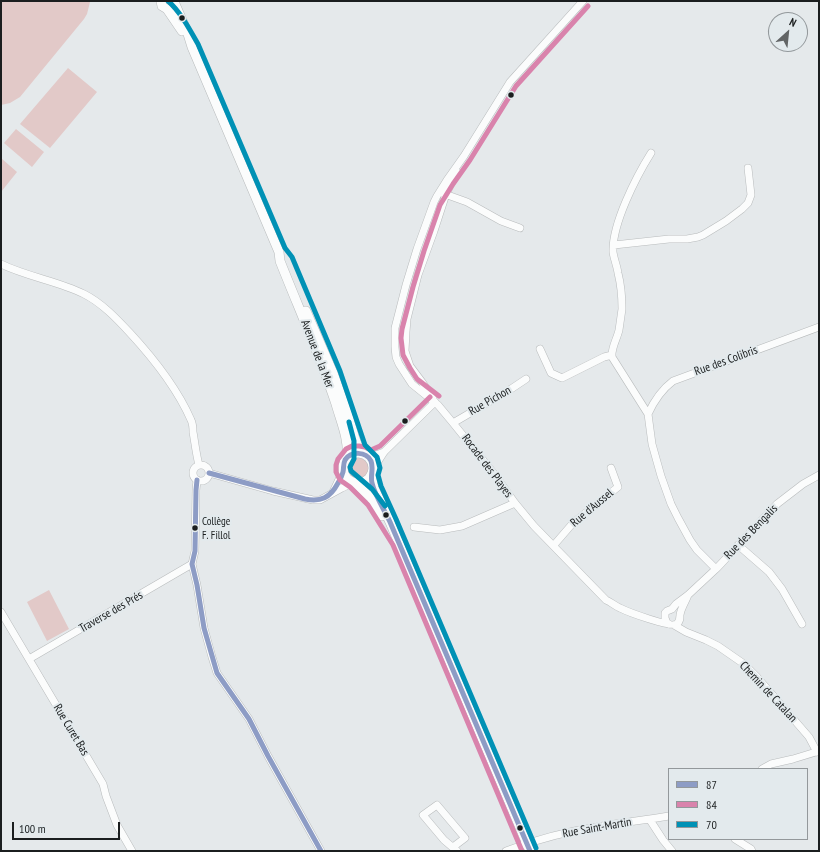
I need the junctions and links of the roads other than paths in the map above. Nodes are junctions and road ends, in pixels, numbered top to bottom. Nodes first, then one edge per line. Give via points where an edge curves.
1 (161, 1) edge
2 (583, 1) edge
3 (172, 5) edge
4 (651, 153) dead end
5 (748, 168) dead end
6 (443, 193) junction
7 (520, 228) dead end
8 (614, 245) junction
9 (278, 252) junction
10 (1, 264) edge
11 (819, 327) edge
12 (540, 349) dead end
13 (612, 355) junction
14 (526, 379) dead end
15 (435, 402) junction
16 (648, 414) junction
17 (453, 423) junction
18 (384, 452) junction
19 (366, 455) junction
20 (347, 458) junction
21 (199, 465) junction
22 (611, 468) dead end
23 (343, 471) junction
24 (372, 472) junction
25 (209, 473) junction
26 (819, 475) edge
27 (197, 480) junction
28 (354, 482) junction
29 (333, 492) junction
30 (515, 503) junction
31 (414, 527) dead end
32 (399, 542) junction
33 (554, 545) junction
34 (738, 545) junction
35 (192, 564) junction
36 (716, 569) junction
37 (688, 595) junction
38 (669, 610) junction
39 (1, 612) edge
40 (645, 617) junction
41 (676, 621) junction
42 (802, 624) dead end
43 (29, 660) junction
44 (818, 751) edge
45 (764, 768) edge
46 (668, 816) edge
47 (650, 820) junction
48 (736, 840) edge
49 (528, 847) edge
50 (455, 849) edge
51 (132, 851) edge
52 (321, 851) edge
53 (506, 851) edge
54 (672, 851) edge
55 (752, 851) edge

1 - 3 main road, Avenue de la Mer via 162,6
2 - 6 street, Rocade des Playes via 514,76 447,180
3 - 9 main road, Avenue de la Mer via 188,34
4 - 8 street via 622,210
5 - 8 street via 751,195 748,203 703,235 687,239
6 - 7 street
6 - 15 street, Rocade des Playes via 434,230 414,288 406,332 406,351 410,366
6 - 15 street, Rocade des Playes via 434,202 410,271 394,338 396,357 404,372 412,384
8 - 13 street via 622,308
9 - 19 main road, Avenue de la Mer via 286,260 333,373 359,449
9 - 20 main road, Avenue de la Mer via 334,400 347,442
10 - 21 street via 84,294 118,320 145,349 173,386 192,422
11 - 16 street, Rue des Colibris via 673,381 658,394
12 - 13 street via 551,373 562,378
13 - 16 street
14 - 17 street, Rue Pichon
15 - 17 street, Rocade des Playes
15 - 18 street
16 - 36 street via 652,444 672,504 690,540
17 - 30 street, Rocade des Playes
18 - 19 street
18 - 24 street
19 - 20 main road via 354,453
19 - 24 main road via 371,460
20 - 23 main road
21 - 25 street via 206,467
21 - 27 street via 193,471 193,476
22 - 33 street, Rue d'Aussel via 618,487 573,523
23 - 28 main road
23 - 29 street
24 - 28 main road via 364,481
24 - 32 main road via 374,488
25 - 27 street via 204,480
25 - 29 street via 313,500 320,500
26 - 34 street, Rue des Bengalis via 778,504
27 - 35 street via 195,551
28 - 29 street
28 - 32 main road via 373,501
30 - 31 street, Rocade des Playes via 462,526 440,530
30 - 33 street
32 - 49 main road
33 - 40 street via 606,600 619,608
34 - 36 street, Rue des Bengalis
34 - 42 street via 769,572
35 - 43 street, Traverse des Prés
35 - 52 street via 204,628 217,673 249,719
36 - 37 street, Rue des Bengalis
37 - 38 street, Rue des Bengalis
37 - 41 street, Rue des Bengalis
38 - 40 street
38 - 41 street via 677,611
38 - 41 street via 665,613 667,623
39 - 43 street, Rue Curet Bas
40 - 41 street
41 - 44 street, Chemin de Catalan via 686,632 718,646 744,664
43 - 51 street, Rue Curet Bas via 103,784 117,825
44 - 45 street
46 - 47 street, Rue Saint-Martin
47 - 49 street, Rue Saint-Martin via 575,830
47 - 54 street
48 - 55 street
49 - 53 street, Rue Saint-Martin
50 - 50 street via 423,815 437,805 465,838

